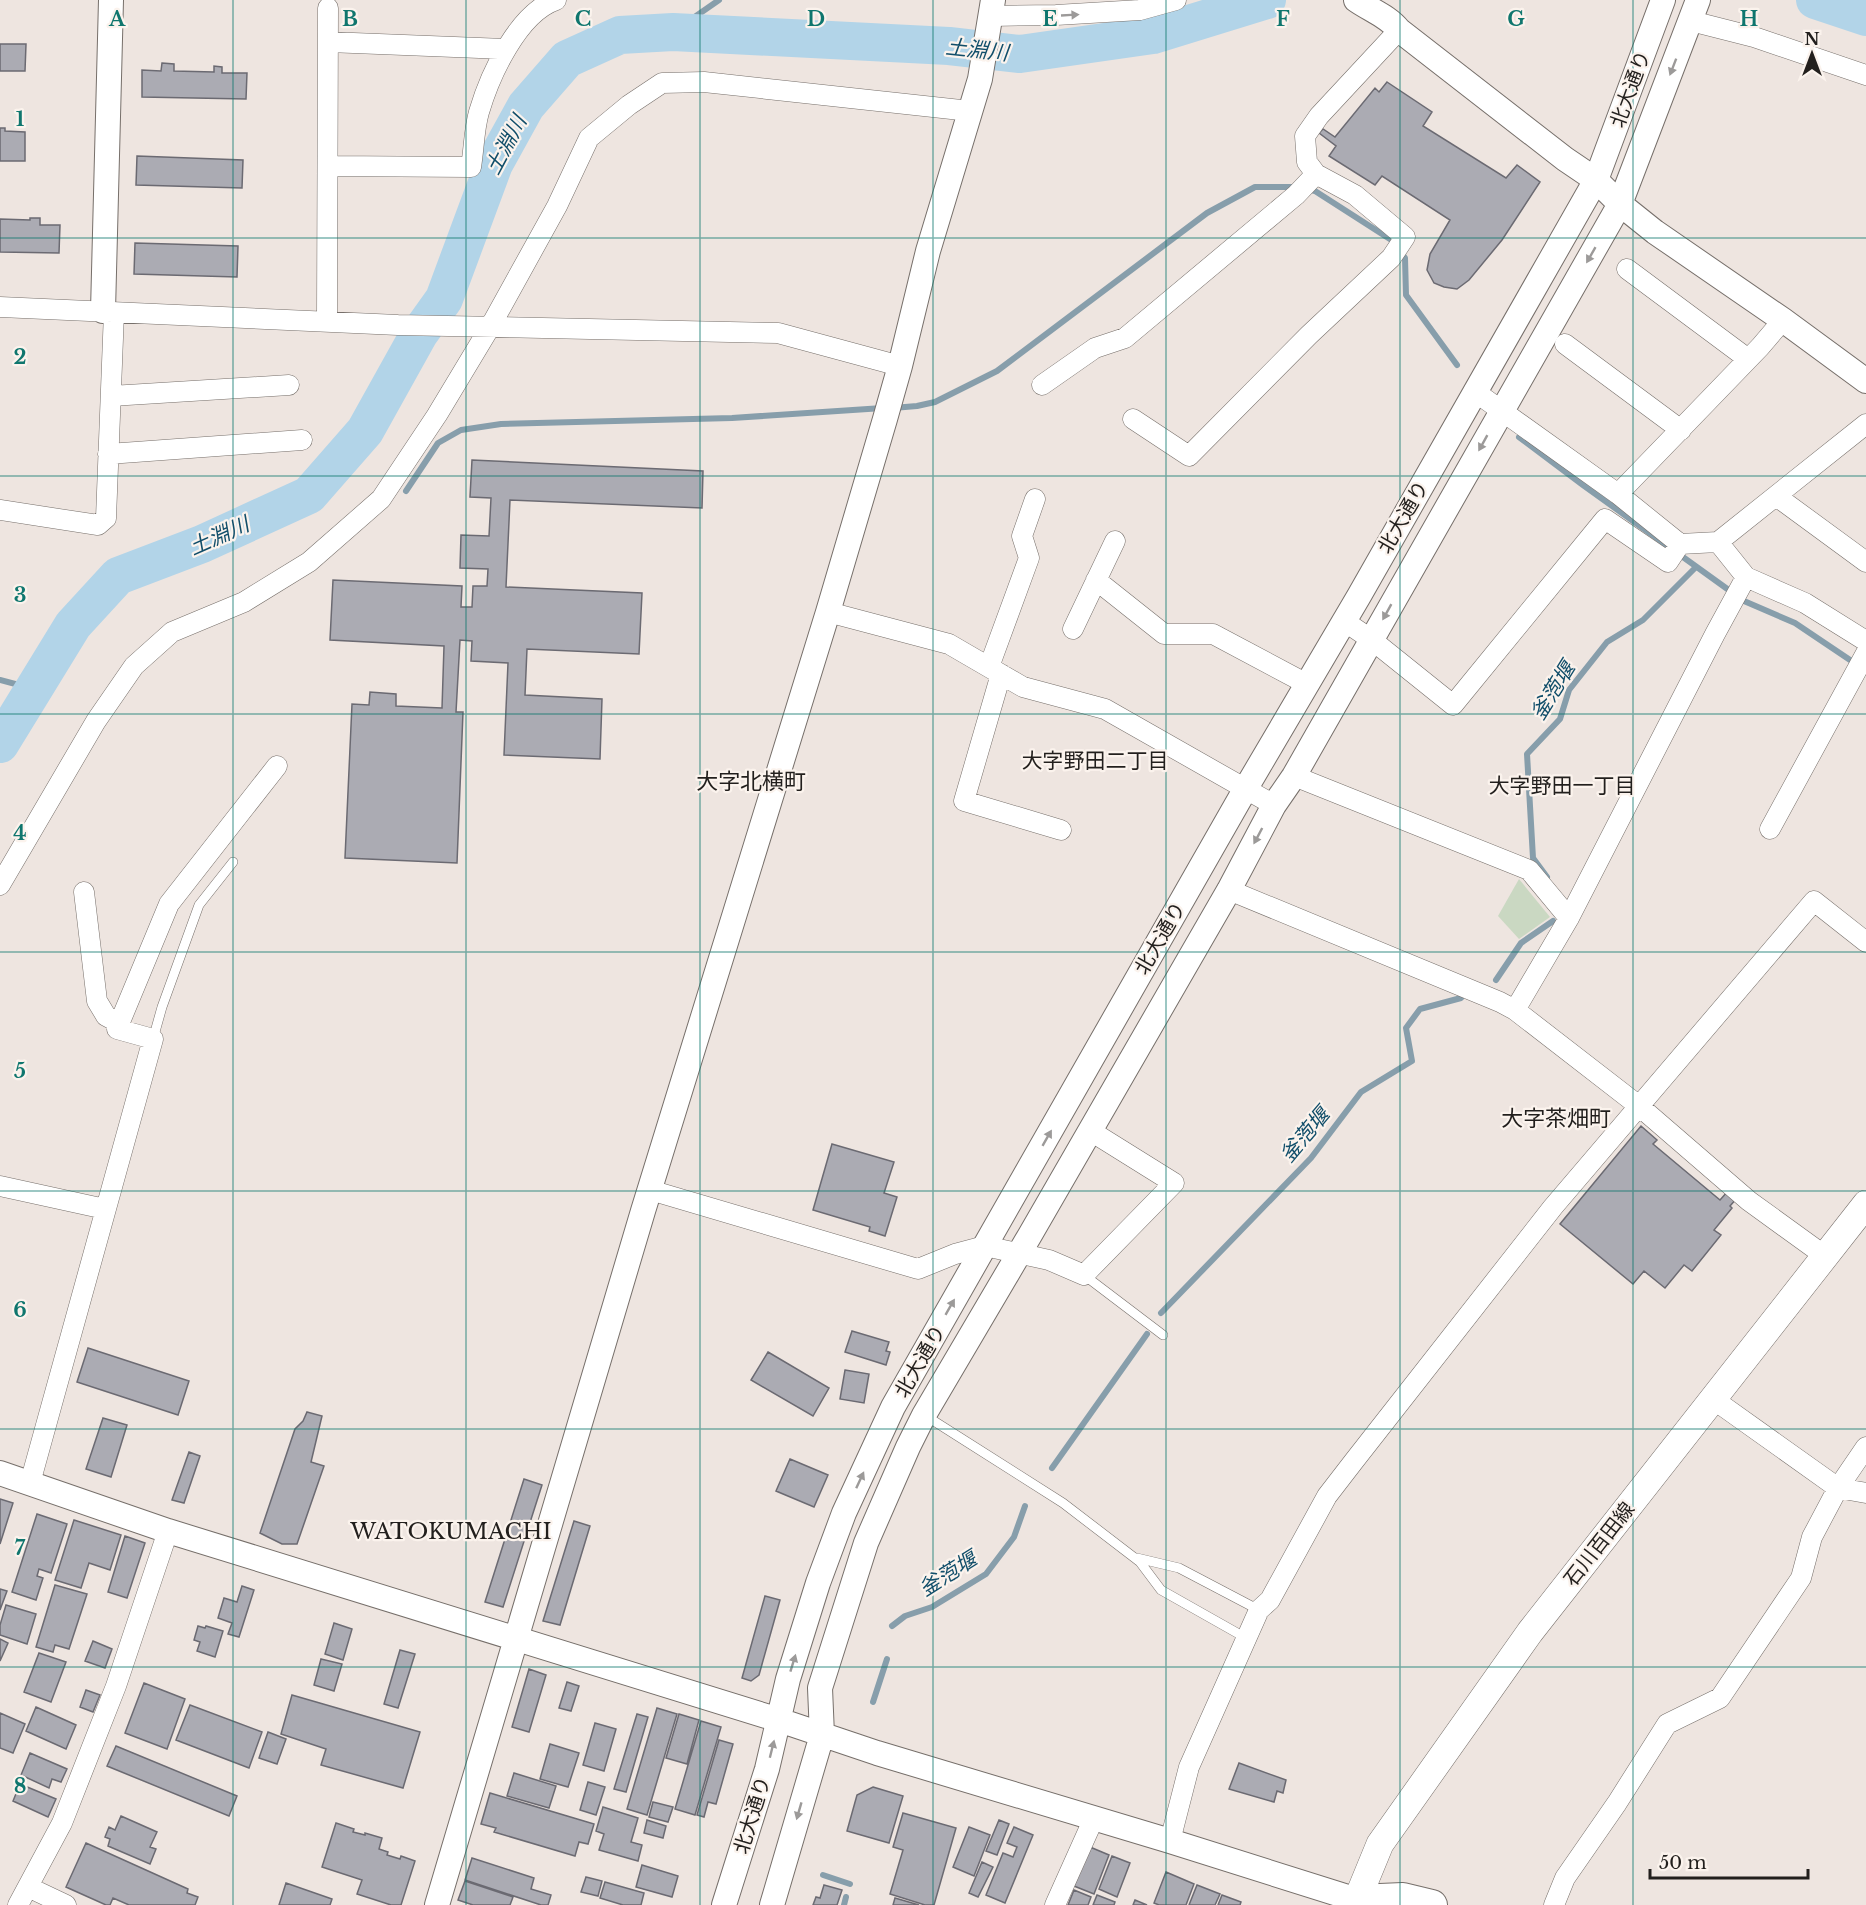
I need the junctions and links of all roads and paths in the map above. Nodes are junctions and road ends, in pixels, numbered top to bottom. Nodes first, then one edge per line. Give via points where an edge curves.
1 (111, 0) edge
2 (556, 0) edge
3 (1176, 0) edge
4 (1662, 1) edge
5 (1363, 5) edge
6 (328, 8) dead end
7 (1694, 11) edge
8 (991, 14) edge
9 (1399, 30) junction
10 (328, 42) junction
11 (505, 49) junction
12 (1866, 75) edge
13 (970, 111) junction
14 (328, 166) junction
15 (1596, 180) junction
16 (1306, 185) junction
17 (1620, 204) junction
18 (1626, 269) dead end
19 (0, 307) edge
20 (108, 312) junction
21 (1783, 320) junction
22 (327, 321) junction
23 (490, 327) junction
24 (1565, 344) dead end
25 (1748, 358) junction
26 (900, 366) junction
27 (1866, 381) edge
28 (289, 385) dead end
29 (1042, 385) dead end
30 (1474, 391) junction
31 (111, 396) junction
32 (1502, 410) junction
33 (1133, 418) dead end
34 (1866, 424) edge
35 (1681, 430) junction
36 (302, 440) dead end
37 (108, 454) junction
38 (1618, 494) junction
39 (1776, 496) junction
40 (1035, 499) dead end
41 (0, 510) edge
42 (1115, 541) dead end
43 (1718, 542) junction
44 (1676, 550) junction
45 (1866, 562) edge
46 (1096, 580) junction
47 (1740, 588) junction
48 (828, 612) junction
49 (1344, 621) junction
50 (1073, 628) dead end
51 (1372, 640) junction
52 (1866, 641) edge
53 (1866, 653) edge
54 (995, 671) junction
55 (1307, 684) junction
56 (277, 766) dead end
57 (1294, 776) junction
58 (1246, 788) junction
59 (1274, 805) junction
60 (1770, 829) dead end
61 (1060, 830) dead end
62 (233, 862) dead end
63 (0, 885) edge
64 (1228, 890) junction
65 (84, 892) dead end
66 (1569, 918) junction
67 (1866, 942) edge
68 (1515, 1010) junction
69 (119, 1023) junction
70 (153, 1039) junction
71 (1639, 1106) junction
72 (1089, 1130) junction
73 (0, 1186) edge
74 (650, 1190) junction
75 (1866, 1204) edge
76 (105, 1209) junction
77 (985, 1246) junction
78 (1020, 1252) junction
79 (1825, 1256) junction
80 (1084, 1275) junction
81 (1163, 1335) dead end
82 (1713, 1399) junction
83 (924, 1415) junction
84 (1866, 1447) edge
85 (0, 1473) edge
86 (30, 1483) junction
87 (1838, 1488) junction
88 (1866, 1493) edge
89 (168, 1531) junction
90 (1141, 1563) junction
91 (1259, 1610) junction
92 (1246, 1638) junction
93 (515, 1639) junction
94 (779, 1720) junction
95 (822, 1735) junction
96 (1094, 1818) junction
97 (1170, 1841) junction
98 (28, 1887) junction
99 (1359, 1903) edge
100 (18, 1905) edge
101 (66, 1905) edge
102 (437, 1905) edge
103 (724, 1905) edge
104 (772, 1905) edge
105 (1055, 1905) edge
106 (1432, 1905) edge
107 (1554, 1905) edge

1 - 20 street
2 - 11 street via 544,4
8 -> 3 street via 1140,10
4 - 15 street, 北大通り
5 - 9 street
6 - 10 street
7 - 12 street via 1754,37
7 -> 17 street, 北大通り
8 - 13 street via 980,79
9 - 15 street
9 - 16 street via 1305,136
10 - 11 street
10 - 14 street
11 - 14 street via 479,112 471,167
13 - 23 street via 704,82 662,83 589,138 557,207
13 - 26 street via 928,252
14 - 22 street
15 - 17 street
15 - 30 street, 北大通り
16 - 29 street via 1125,338 1095,348
16 - 33 street via 1355,195 1405,237 1391,258 1190,456
17 - 21 street
17 -> 32 street, 北大通り
18 - 25 street
19 - 20 street
20 - 22 street
20 - 31 street
21 - 25 street
21 - 27 street
22 - 23 street
23 - 26 street via 778,333
23 - 63 street via 381,499 309,562 244,602 172,632 134,666 96,721
24 - 35 street
25 - 35 street
26 - 48 street
28 - 31 street
30 - 32 street
30 - 49 street, 北大通り
31 - 37 street
32 - 38 street
32 -> 51 street, 北大通り
34 - 39 street
35 - 38 street
36 - 37 street
37 - 41 street via 106,518 98,525
38 - 44 street
39 - 43 street
39 - 45 street
40 - 54 street via 1022,536 1029,558
42 - 46 street
43 - 44 street
43 - 47 street
44 - 51 street via 1668,562 1605,519 1453,705
46 - 50 street
46 - 55 street via 1164,634 1213,634
47 - 52 street via 1805,603
47 - 66 street
48 - 54 street via 949,644
48 - 74 street
49 - 51 street
49 - 55 street, 北大通り
51 - 57 street, 北大通り
53 - 60 street
54 - 58 street via 1023,687 1106,709
54 - 61 street via 964,801
55 - 58 street, 北大通り
56 - 69 street via 169,904
57 - 59 street, 北大通り
57 - 66 street via 1529,870
58 - 59 street
77 -> 58 street, 北大通り
59 -> 64 street, 北大通り
62 - 70 lane via 199,905
64 - 68 street
64 - 72 street, 北大通り
65 - 69 street via 97,1001 106,1016
66 - 68 street
67 - 71 street via 1814,901
68 - 71 street
69 - 70 street via 117,1029
70 - 76 street
71 - 79 street via 1749,1201
71 - 91 street via 1553,1207 1327,1496 1270,1600
72 - 78 street, 北大通り
72 - 80 street via 1174,1183
73 - 76 street
74 - 77 street via 918,1269
74 - 93 street
75 - 79 main road, 石川百田線
76 - 86 street
77 - 78 street
94 -> 77 street, 北大通り via 818,1583 844,1513 893,1407
78 - 80 street
78 - 83 street, 北大通り
79 - 82 main road, 石川百田線
80 - 81 lane
82 - 87 street
82 - 99 main road, 石川百田線 via 1530,1632 1380,1844
83 - 90 lane via 1063,1503
83 - 95 street, 北大通り via 866,1544 820,1688
84 - 87 street
85 - 86 street
86 - 89 street
87 - 88 street
87 - 107 street via 1812,1537 1802,1578 1727,1689 1720,1698 1667,1724 1565,1878
89 - 93 street
89 - 98 street via 108,1707 62,1823
90 - 91 lane via 1137,1558 1179,1568
90 - 92 lane via 1161,1590
91 - 92 street
92 - 97 street via 1189,1767
93 - 94 street
93 - 102 street
94 - 95 street
103 -> 94 street, 北大通り
95 - 96 street
95 -> 104 street, 北大通り
96 - 97 street
96 - 105 street
97 - 99 street
98 - 100 street
98 - 101 street
99 - 106 main road via 1404,1898

